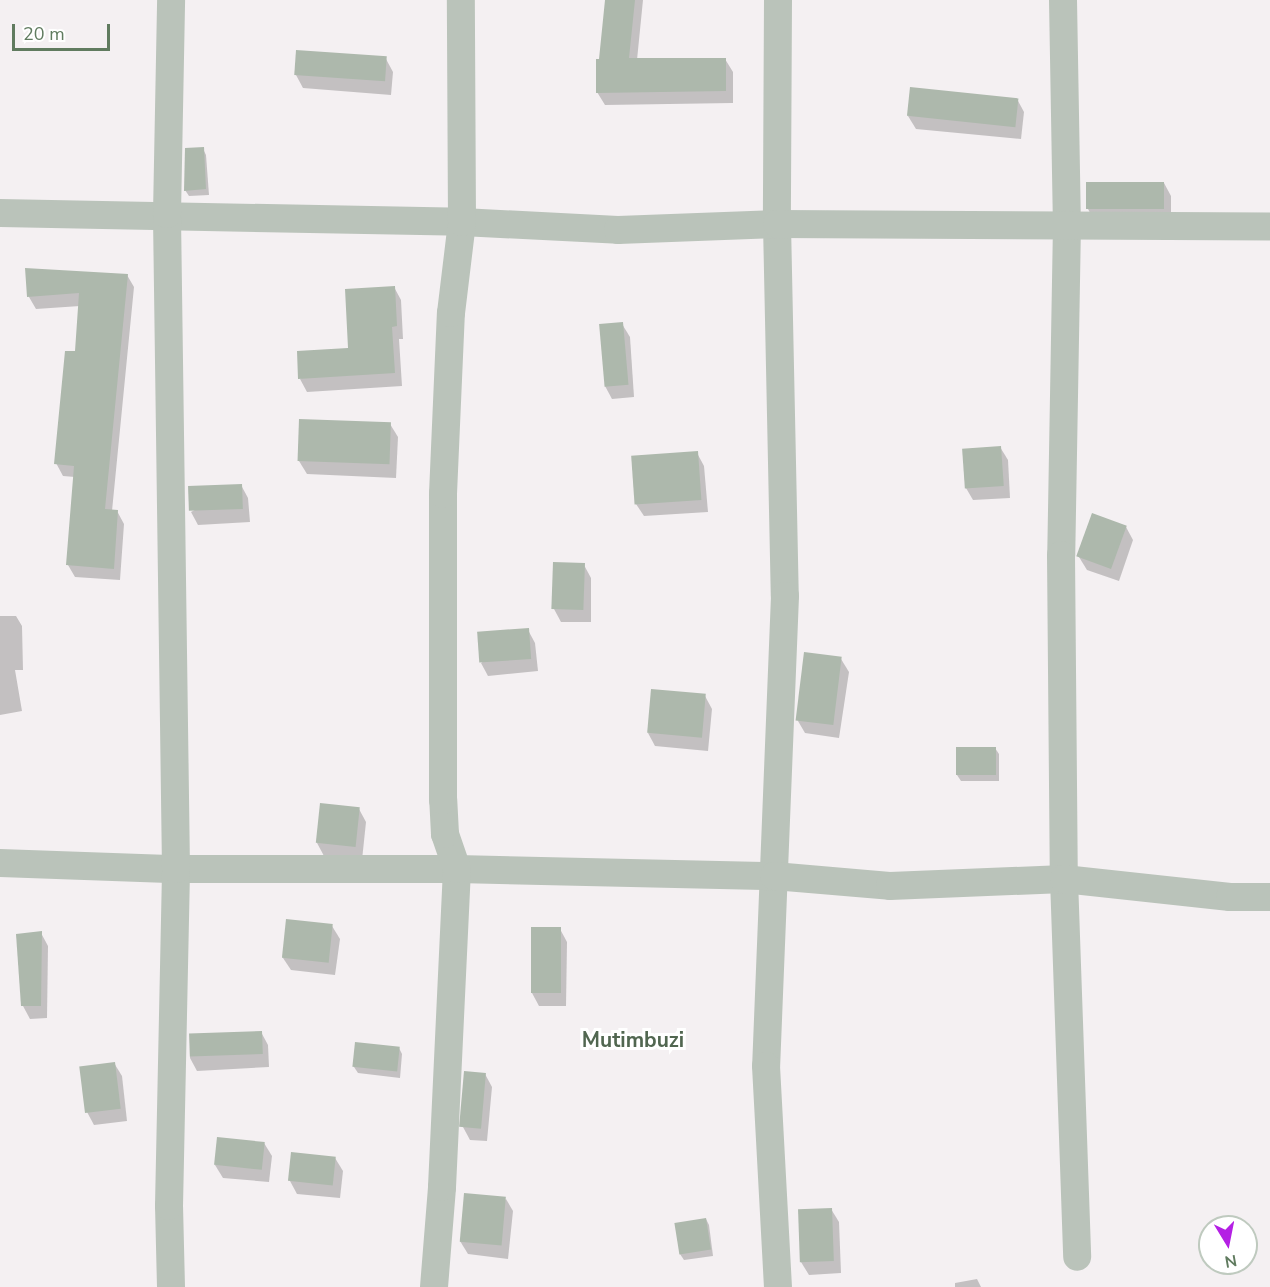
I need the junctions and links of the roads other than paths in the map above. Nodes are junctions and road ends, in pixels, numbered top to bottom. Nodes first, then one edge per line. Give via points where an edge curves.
1 (171, 0) edge
2 (461, 0) edge
3 (778, 0) edge
4 (1063, 0) edge
5 (0, 213) edge
6 (167, 214) junction
7 (462, 222) junction
8 (777, 224) junction
9 (1067, 224) junction
10 (1270, 227) edge
11 (0, 863) edge
12 (176, 869) junction
13 (457, 869) junction
14 (774, 876) junction
15 (1064, 879) junction
16 (1270, 897) edge
17 (1077, 1257) dead end
18 (171, 1287) edge
19 (434, 1287) edge
20 (778, 1287) edge

1 - 6 street
2 - 7 street
3 - 8 street
4 - 9 street
5 - 6 street
6 - 7 street
6 - 12 street
7 - 8 street via 618,230
7 - 13 street via 451,313 443,494 443,800 445,834
8 - 9 street
8 - 14 street via 785,596
9 - 10 street
9 - 15 street via 1060,555
11 - 12 street
12 - 13 street
12 - 18 street
13 - 14 street
13 - 19 street
14 - 15 street via 890,886
14 - 20 street via 766,1066
15 - 16 street via 1230,897
15 - 17 street

